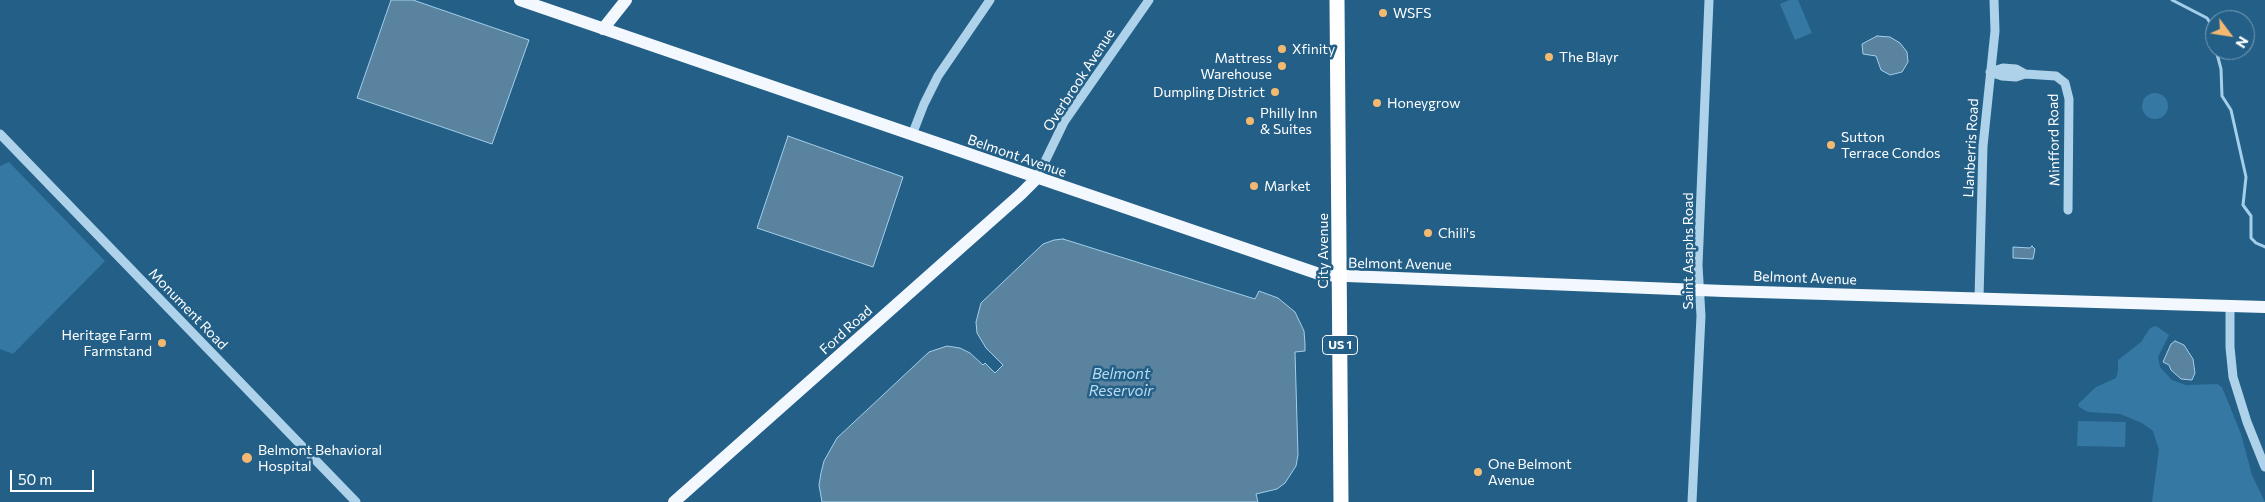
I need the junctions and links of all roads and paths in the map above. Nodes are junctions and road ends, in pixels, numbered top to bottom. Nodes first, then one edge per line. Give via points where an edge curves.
1 (520, 0) edge
2 (626, 0) edge
3 (990, 0) edge
4 (1148, 0) edge
5 (1337, 0) edge
6 (1710, 0) edge
7 (1994, 0) edge
8 (603, 28) junction
9 (1990, 72) junction
10 (0, 134) edge
11 (912, 135) junction
12 (1037, 178) junction
13 (2068, 210) dead end
14 (1340, 277) junction
15 (1700, 289) junction
16 (1980, 298) junction
17 (2230, 306) junction
18 (2265, 307) edge
19 (2265, 467) edge
20 (356, 502) edge
21 (674, 502) edge
22 (1341, 502) edge
23 (1692, 502) edge

1 - 8 main road, Belmont Avenue
2 - 8 main road
3 - 11 street via 938,76
4 - 12 street, Overbrook Avenue via 1064,122
5 - 14 highway, City Avenue / US 1
6 - 15 street, Saint Asaphs Road via 1698,265
7 - 9 street, Llanberris Road
8 - 11 main road, Belmont Avenue
9 - 13 street, Minfford Road via 2003,68 2025,74 2056,76 2068,88
9 - 16 street, Llanberris Road via 1983,146
10 - 20 street, Monument Road
11 - 12 main road, Belmont Avenue
12 - 14 main road, Belmont Avenue via 1316,274
12 - 21 main road, Ford Road
14 - 15 main road, Belmont Avenue
14 - 22 highway, City Avenue / US 1
15 - 16 main road, Belmont Avenue
15 - 23 street, Saint Asaphs Road
16 - 17 main road, Belmont Avenue
17 - 18 main road, Belmont Avenue
17 - 19 street via 2233,377

